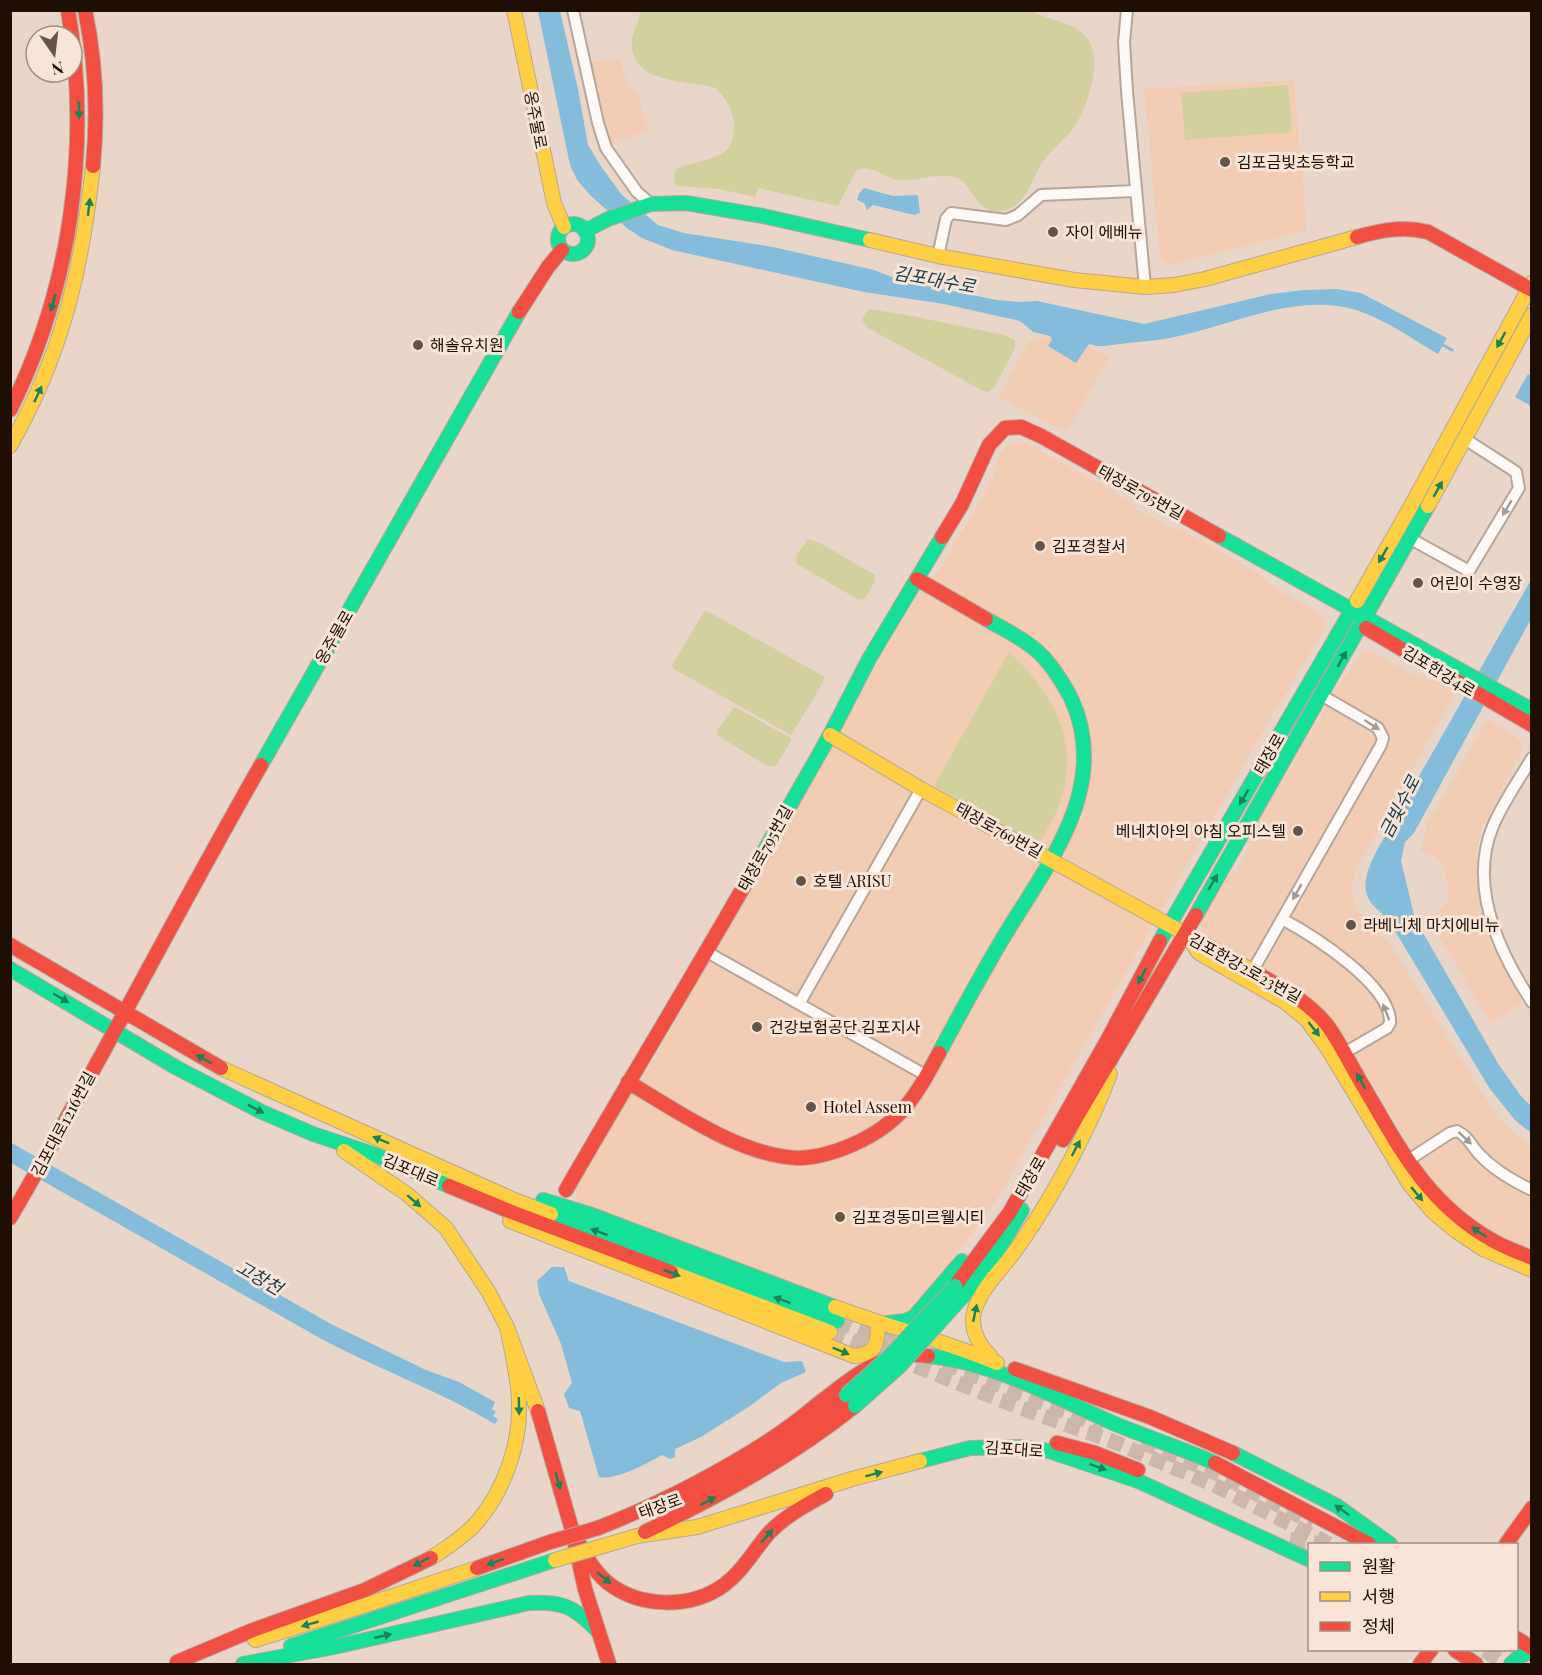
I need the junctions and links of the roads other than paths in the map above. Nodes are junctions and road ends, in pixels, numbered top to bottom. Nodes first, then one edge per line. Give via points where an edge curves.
1 (68, 10) edge
2 (85, 10) edge
3 (514, 10) edge
4 (573, 10) edge
5 (1126, 10) edge
6 (1134, 191) junction
7 (651, 204) junction
8 (564, 227) junction
9 (585, 231) junction
10 (562, 250) junction
11 (938, 256) junction
12 (1145, 287) junction
13 (1531, 287) edge
14 (1532, 315) edge
15 (10, 410) edge
16 (1465, 440) junction
17 (10, 446) edge
18 (1411, 539) junction
19 (917, 579) junction
20 (1350, 613) junction
21 (1364, 621) junction
22 (1321, 695) junction
23 (1515, 708) junction
24 (1532, 710) edge
25 (1532, 725) edge
26 (830, 735) junction
27 (1532, 758) edge
28 (921, 789) junction
29 (1050, 858) junction
30 (1282, 919) junction
31 (1169, 924) junction
32 (1184, 933) junction
33 (10, 945) edge
34 (707, 952) junction
35 (10, 969) edge
36 (1253, 970) junction
37 (1532, 1002) edge
38 (799, 1004) junction
39 (124, 1012) junction
40 (114, 1029) junction
41 (1115, 1041) junction
42 (1339, 1056) junction
43 (927, 1076) junction
44 (628, 1082) junction
45 (313, 1134) junction
46 (422, 1158) junction
47 (358, 1159) junction
48 (1403, 1164) junction
49 (566, 1190) junction
50 (1532, 1190) edge
51 (537, 1198) junction
52 (585, 1213) junction
53 (10, 1218) edge
54 (1532, 1258) edge
55 (1532, 1270) edge
56 (878, 1323) junction
57 (507, 1327) junction
58 (932, 1356) junction
59 (997, 1363) junction
60 (1022, 1383) junction
61 (850, 1401) junction
62 (980, 1446) junction
63 (852, 1479) junction
64 (1317, 1506) dead end
65 (1532, 1508) edge
66 (630, 1517) junction
67 (572, 1530) junction
68 (637, 1536) junction
69 (1290, 1540) tunnel mouth
70 (1365, 1543) edge
71 (1387, 1543) edge
72 (1507, 1543) edge
73 (1308, 1559) edge
74 (598, 1631) junction
75 (1518, 1640) edge
76 (1532, 1650) edge
77 (1430, 1651) edge
78 (1456, 1651) edge
79 (174, 1663) edge
80 (230, 1665) edge
81 (243, 1665) edge
82 (609, 1665) edge
83 (1420, 1665) edge
84 (1476, 1665) edge
85 (1511, 1665) edge

1 -> 15 main road via 79,96 75,183 49,319 24,385
17 -> 2 main road via 57,346 82,253 96,126 95,66
3 - 8 main road, 옹주물로 via 554,203
4 - 7 street via 606,148 637,192
5 - 6 street via 1126,91
6 - 11 street via 1041,195 1006,220 951,213 946,219
6 - 12 street
7 - 9 main road
7 - 11 main road via 721,208
8 - 9 main road via 573,225
8 - 10 main road via 558,239
9 - 10 main road via 587,244 581,252
10 - 39 main road, 옹주물로 via 496,351
11 - 12 main road via 1074,280
12 - 13 main road via 1184,283 1378,231 1405,228 1435,234
13 -> 20 main road, 태장로
14 - 16 main road, 태장로
18 -> 16 main road, 태장로
16 -> 18 street via 1516,472 1519,488 1470,571
18 - 21 main road, 태장로
19 - 20 main road, 태장로795번길 via 997,447 1016,434
19 - 26 main road, 태장로795번길
19 - 29 main road via 1017,636 1033,648 1066,689 1081,727 1085,766 1077,804
20 - 21 main road, 김포한강4로
20 -> 31 main road, 태장로
22 -> 21 main road, 태장로
21 - 23 main road, 김포한강4로
22 -> 30 street via 1378,728 1383,738
32 -> 22 main road, 태장로
23 - 24 main road, 김포한강4로
23 - 25 main road, 김포한강4로
26 - 28 main road, 태장로769번길
26 - 34 main road, 태장로795번길
27 - 37 street via 1488,839 1484,870 1492,926
28 - 29 main road, 태장로769번길
28 - 38 street
29 - 31 main road, 태장로769번길
29 - 43 main road
30 - 36 street
42 -> 30 street via 1387,1028 1388,1011 1354,967 1316,938
31 - 32 main road, 태장로769번길
31 -> 41 main road, 태장로
32 - 36 main road, 김포한강2로23번길
32 - 41 main road, 태장로
32 -> 42 main road, 김포한강2로23번길 via 1199,953 1297,1010
33 - 39 main road, 김포대로
34 - 38 street
34 - 44 main road, 태장로795번길
35 -> 40 main road, 김포대로
36 - 42 main road, 김포한강2로23번길 via 1313,1008 1327,1025
38 - 43 street
39 - 40 main road, 옹주물로
46 -> 39 main road, 김포대로 via 216,1066
40 -> 45 main road, 김포대로 via 177,1068
40 - 53 main road, 김포대로1216번길
41 - 56 main road via 1076,1081 1011,1192 968,1254 914,1317
59 -> 41 main road via 976,1338 976,1305 1039,1215 1102,1099
41 - 61 main road, 태장로, bridge via 960,1290 890,1356
42 - 48 main road, 김포한강2로23번길
43 - 44 main road via 910,1104 873,1134 836,1152 786,1158 747,1148
44 - 49 main road, 태장로795번길
45 -> 46 main road, 김포대로 via 375,1155 514,1213 833,1326 512,1199
45 - 47 main road
46 - 51 main road, 김포대로
47 -> 56 main road, 김포대로 via 854,1356 871,1353 875,1348
47 -> 57 main road via 446,1228
48 -> 50 street via 1457,1131 1496,1169
54 -> 48 main road, 김포한강2로23번길 via 1493,1241 1451,1212
48 -> 55 main road, 김포한강2로23번길 via 1422,1200 1456,1231 1483,1249
49 - 51 main road
49 - 52 main road via 573,1204
51 - 52 main road, 김포대로
52 - 56 main road, 김포대로
56 - 59 main road, 김포대로
57 -> 67 main road via 534,1397
57 -> 79 main road via 518,1387 515,1445 490,1503 469,1531 418,1564 375,1585
58 - 59 main road via 958,1355
58 - 60 main road via 972,1364
58 - 66 main road via 895,1356 874,1365 757,1449
71 -> 59 main road, 김포대로 via 1337,1506 1236,1454 1103,1400
60 - 64 main road via 1221,1458
60 - 70 main road via 1202,1458
61 - 66 main road, 태장로 via 722,1481
68 -> 61 main road, 태장로 via 778,1462 828,1429
63 -> 62 main road, 김포대로
62 - 69 main road via 1016,1438 1095,1453 1200,1496
62 -> 73 main road, 김포대로 via 1019,1446 1087,1463 1191,1504
67 -> 63 main road via 594,1570 617,1589 652,1601 685,1601 724,1586 771,1531
63 - 68 main road, 김포대로 via 697,1527
65 - 72 main road
66 -> 79 main road, 태장로, bridge via 335,1617
67 - 74 main road
68 - 80 main road, 태장로, bridge
81 -> 74 main road via 539,1602 564,1603 576,1608
74 - 82 main road
75 - 76 main road
76 - 85 main road
77 - 83 main road
78 - 84 main road

